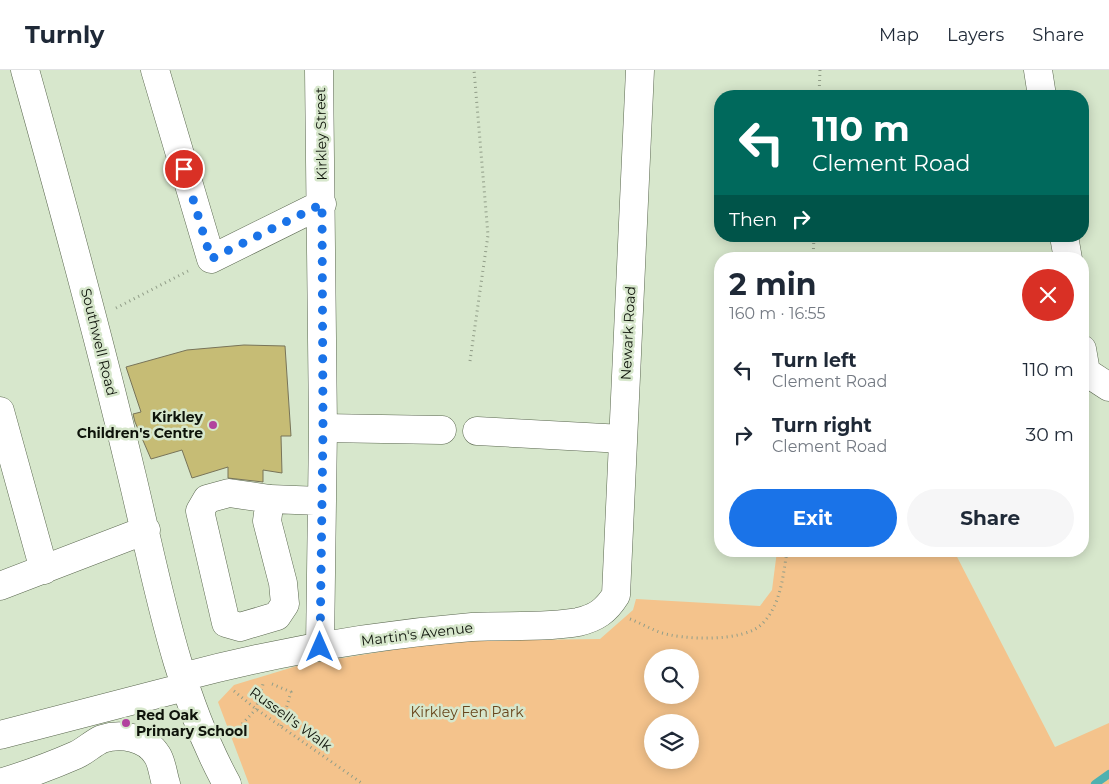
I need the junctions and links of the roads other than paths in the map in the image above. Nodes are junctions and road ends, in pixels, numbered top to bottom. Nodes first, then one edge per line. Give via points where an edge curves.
1 (26, 70) edge
2 (155, 70) edge
3 (320, 70) edge
4 (640, 70) edge
5 (1038, 70) edge
6 (1041, 90) edge
7 (322, 204) junction
8 (1089, 365) edge
9 (1109, 387) edge
10 (0, 411) edge
11 (323, 428) junction
12 (442, 430) dead end
13 (477, 430) dead end
14 (624, 440) junction
15 (270, 499) junction
16 (321, 501) junction
17 (146, 530) junction
18 (44, 570) junction
19 (0, 586) edge
20 (612, 602) joint
21 (320, 647) junction
22 (183, 682) junction
23 (0, 735) edge
24 (38, 771) junction
25 (0, 783) edge
26 (63, 784) edge
27 (166, 784) edge
28 (226, 784) edge

1 - 17 street, Southwell Road via 94,319
2 - 7 street via 211,259
3 - 7 street, Kirkley Street
4 - 14 street, Newark Road
5 - 6 street
7 - 11 street, Kirkley Street
8 - 9 street
10 - 18 street
11 - 12 street
11 - 16 street, Kirkley Street
13 - 14 street
14 - 20 street, Newark Road
15 - 15 street via 268,521 285,604 277,616 240,627 226,623 200,511 207,499 229,493
15 - 16 street
16 - 21 street, Kirkley Street
17 - 18 street
17 - 22 street, Southwell Road
18 - 19 street
20 - 21 street, Martin's Avenue via 594,618 575,623 472,627
21 - 22 street, Martin's Avenue via 209,670
22 - 23 street, Martin's Avenue
22 - 28 street, Southwell Road via 209,751
24 - 25 street
24 - 26 street
24 - 27 street via 80,754 102,739 134,737 148,744 158,756

